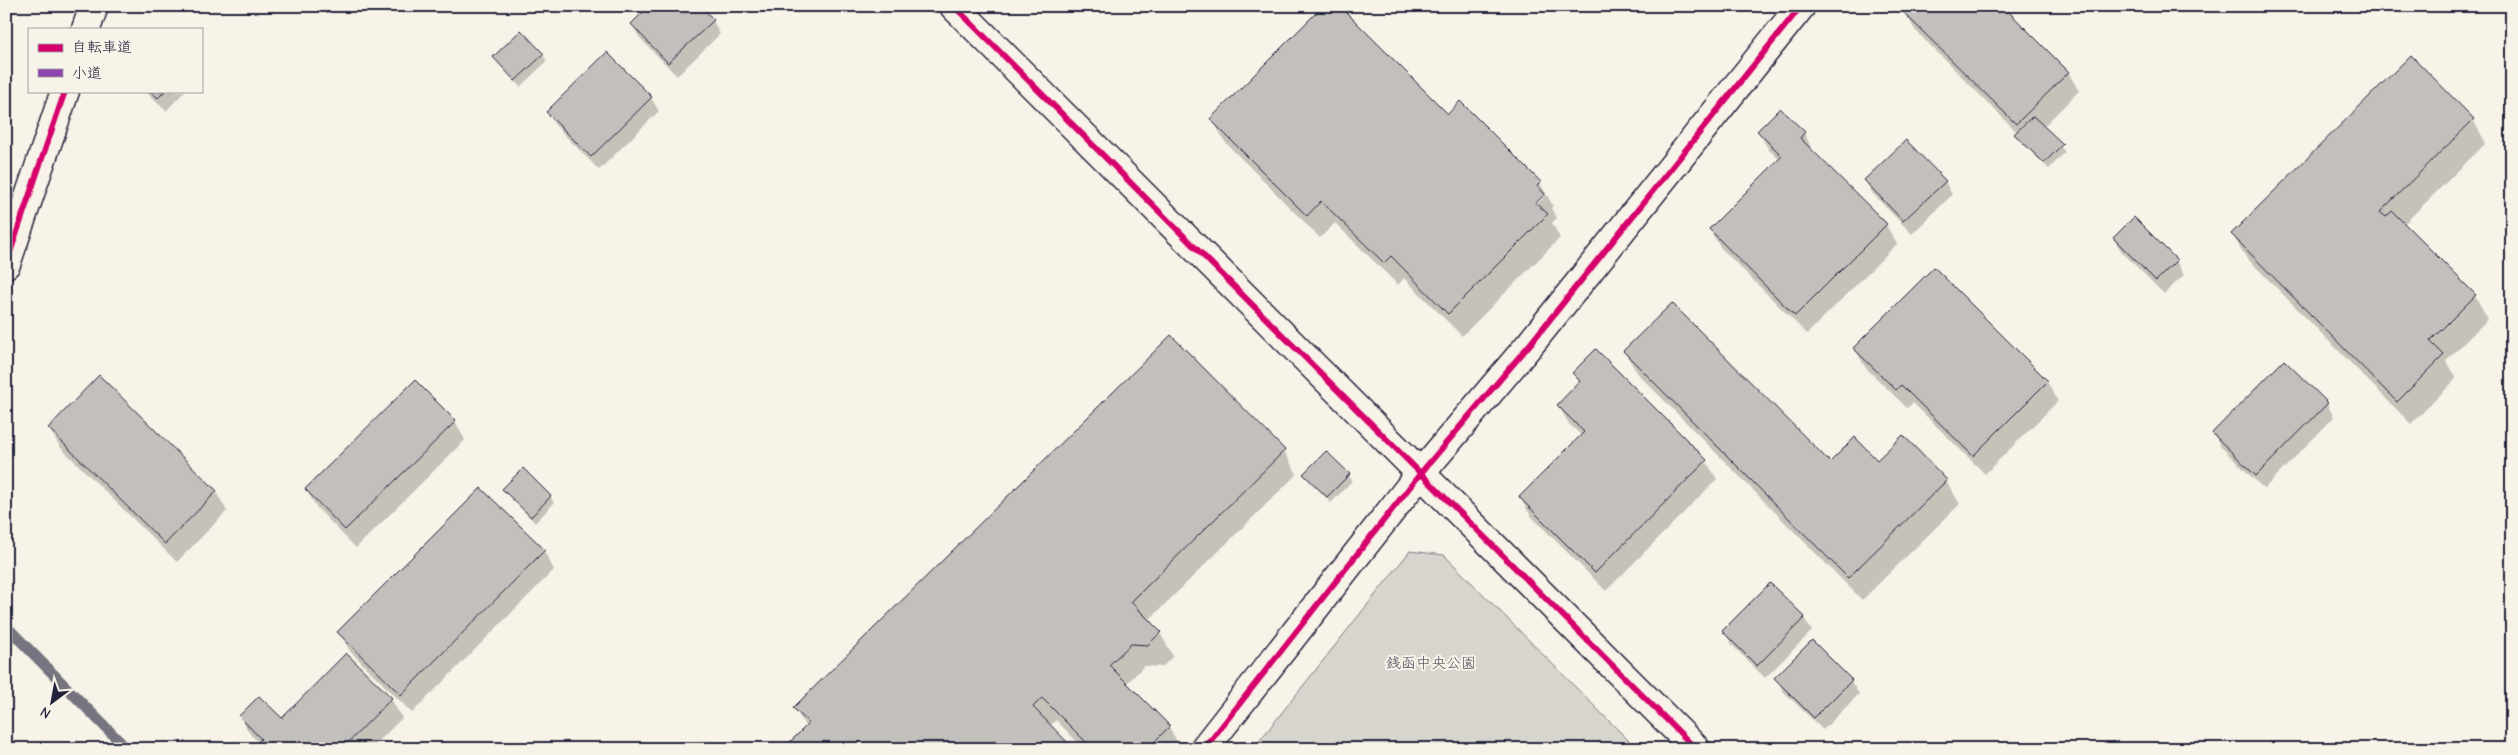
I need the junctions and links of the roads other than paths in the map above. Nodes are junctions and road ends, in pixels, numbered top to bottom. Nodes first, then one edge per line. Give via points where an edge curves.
1 (94, 6) edge
2 (954, 6) edge
3 (1801, 6) edge
4 (86, 28) edge
5 (65, 92) edge
6 (6, 264) edge
7 (1420, 474) junction
8 (1204, 749) edge
9 (1696, 749) edge

1 - 4 street
2 - 7 street
3 - 7 street via 1531,342
5 - 6 street
7 - 8 street
7 - 9 street

